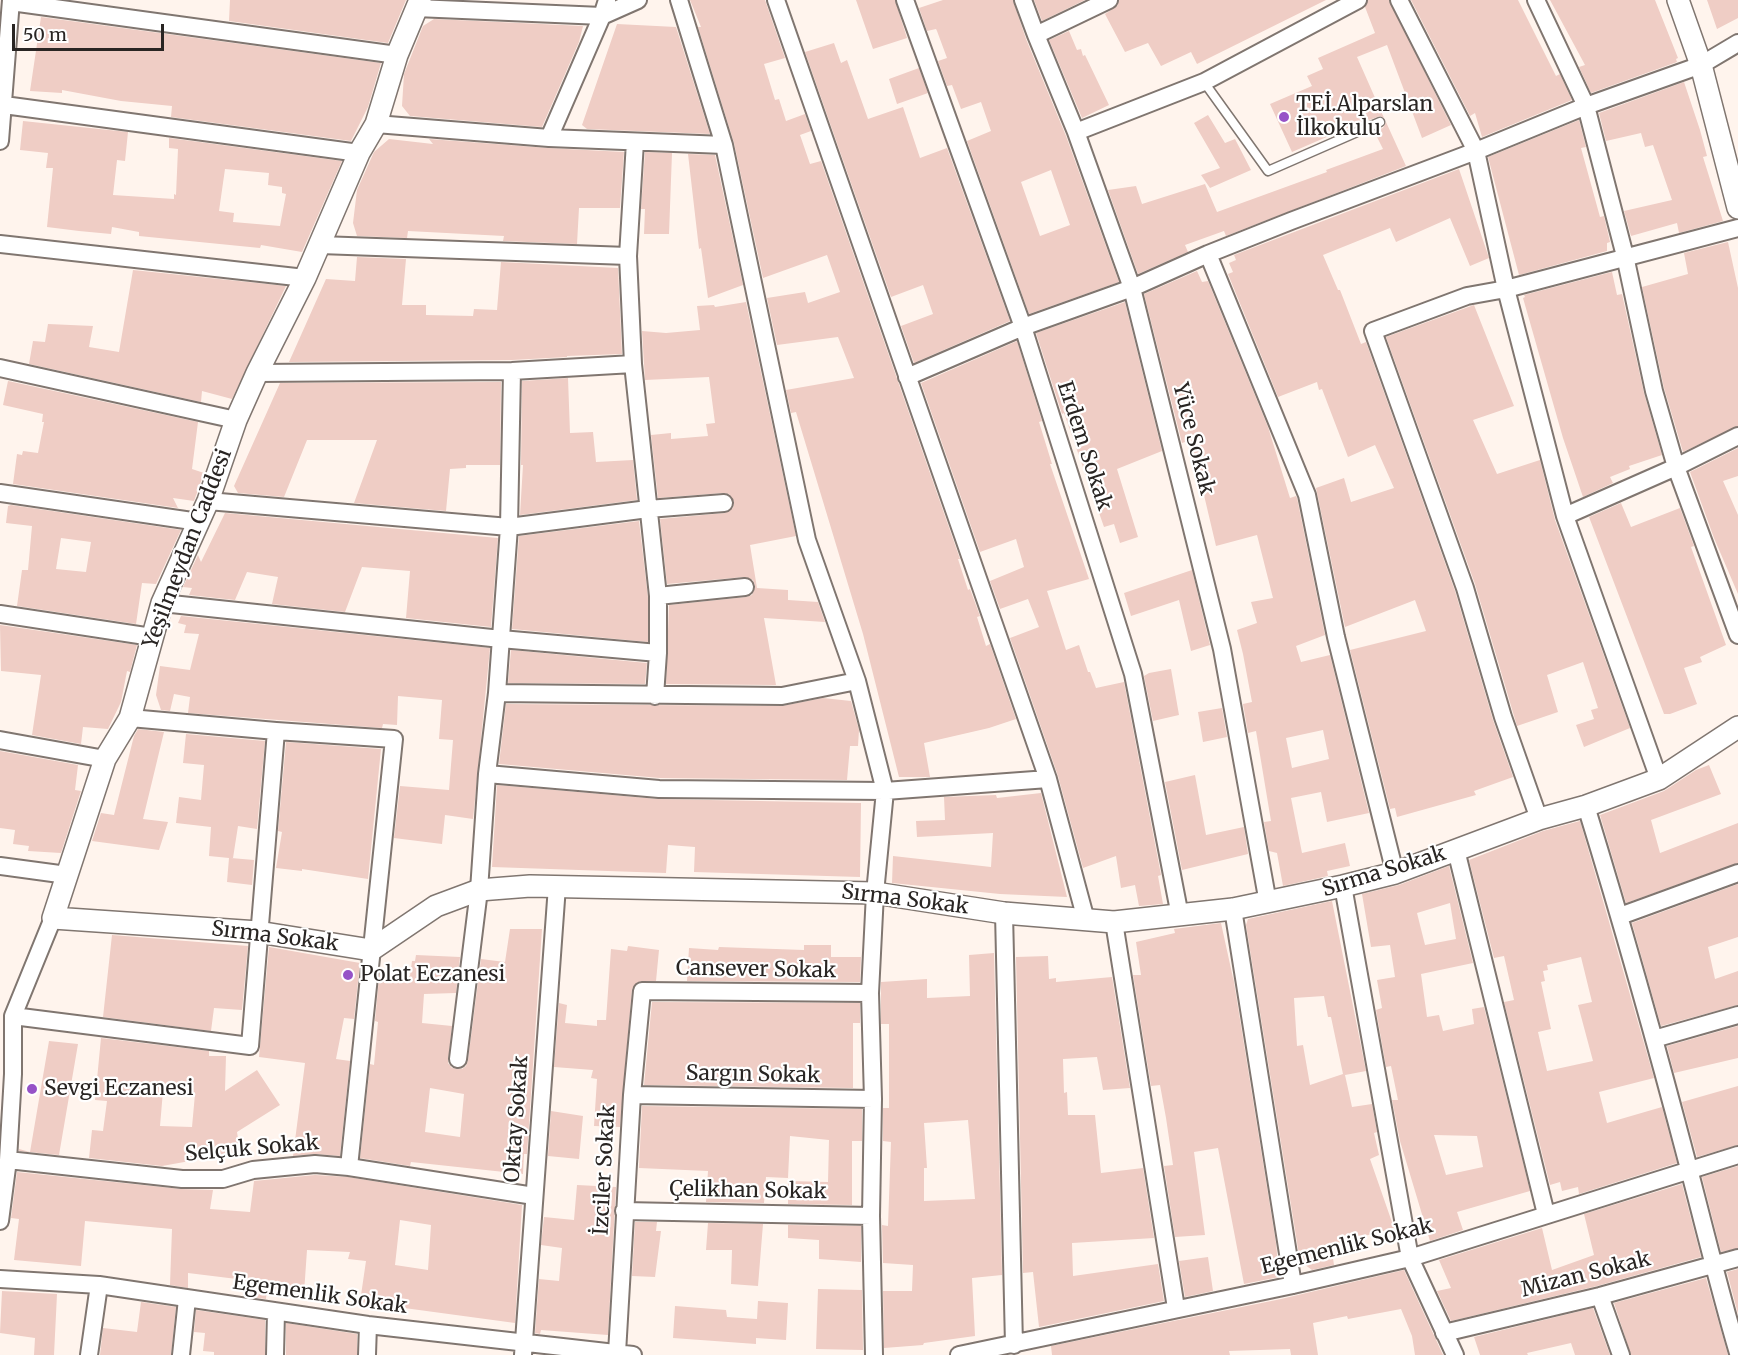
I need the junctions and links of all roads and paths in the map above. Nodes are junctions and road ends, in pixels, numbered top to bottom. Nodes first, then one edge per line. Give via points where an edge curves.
1 (608, 0) edge
2 (638, 0) edge
3 (679, 0) edge
4 (776, 0) edge
5 (905, 0) edge
6 (1023, 0) edge
7 (1109, 0) edge
8 (1358, 0) edge
9 (1400, 0) edge
10 (1536, 0) edge
11 (1678, 0) edge
12 (11, 1) edge
13 (418, 4) edge
14 (1340, 4) edge
15 (602, 16) junction
16 (1036, 35) junction
17 (1738, 43) edge
18 (397, 55) junction
19 (1701, 64) junction
20 (1204, 81) junction
21 (4, 105) junction
22 (1586, 106) junction
23 (1380, 122) dead end
24 (376, 124) junction
25 (1076, 132) junction
26 (549, 138) junction
27 (0, 141) edge
28 (635, 142) junction
29 (724, 145) junction
30 (1476, 151) junction
31 (359, 153) junction
32 (1738, 208) edge
33 (1738, 228) edge
34 (0, 244) edge
35 (320, 245) junction
36 (1208, 254) junction
37 (628, 256) junction
38 (1625, 256) junction
39 (305, 278) junction
40 (1132, 288) junction
41 (1506, 289) junction
42 (1023, 327) junction
43 (633, 364) junction
44 (0, 368) edge
45 (512, 370) junction
46 (257, 373) junction
47 (907, 377) junction
48 (236, 420) junction
49 (1738, 436) edge
50 (1676, 467) junction
51 (0, 494) edge
52 (208, 501) junction
53 (724, 503) dead end
54 (648, 509) junction
55 (1565, 516) junction
56 (199, 522) junction
57 (509, 527) junction
58 (745, 587) dead end
59 (658, 596) junction
60 (162, 603) junction
61 (0, 614) edge
62 (1738, 635) edge
63 (152, 637) junction
64 (501, 639) junction
65 (658, 653) junction
66 (857, 681) junction
67 (497, 693) junction
68 (656, 696) junction
69 (130, 718) junction
70 (1738, 727) edge
71 (276, 731) junction
72 (0, 740) edge
73 (105, 759) junction
74 (488, 774) junction
75 (1659, 778) junction
76 (1048, 779) junction
77 (885, 791) junction
78 (1586, 806) junction
79 (1539, 819) junction
80 (1456, 850) junction
81 (0, 866) edge
82 (1395, 873) junction
83 (1738, 873) edge
84 (67, 875) junction
85 (557, 886) junction
86 (1343, 886) junction
87 (479, 890) junction
88 (875, 892) junction
89 (1268, 903) junction
90 (1233, 909) junction
91 (1004, 913) junction
92 (1180, 916) junction
93 (1620, 916) junction
94 (53, 918) junction
95 (1086, 920) junction
96 (1114, 922) junction
97 (258, 932) junction
98 (371, 950) junction
99 (642, 991) joint
100 (870, 993) junction
101 (1738, 1015) edge
102 (13, 1016) junction
103 (1654, 1039) junction
104 (458, 1059) dead end
105 (7, 1072) edge
106 (632, 1095) junction
107 (873, 1099) junction
108 (1738, 1155) edge
109 (8, 1160) junction
110 (349, 1167) junction
111 (1689, 1170) junction
112 (534, 1196) junction
113 (1, 1202) edge
114 (624, 1211) junction
115 (1546, 1214) junction
116 (871, 1216) junction
117 (0, 1221) edge
118 (1410, 1258) junction
119 (1738, 1258) edge
120 (1713, 1265) junction
121 (0, 1279) edge
122 (99, 1285) junction
123 (1293, 1285) junction
124 (1600, 1296) junction
125 (187, 1299) junction
126 (1176, 1308) junction
127 (276, 1312) junction
128 (368, 1325) junction
129 (1444, 1333) junction
130 (1014, 1345) junction
131 (523, 1349) edge
132 (1738, 1353) edge
133 (625, 1354) edge
134 (88, 1355) edge
135 (181, 1355) edge
136 (274, 1355) edge
137 (367, 1355) edge
138 (874, 1355) edge
139 (958, 1355) edge
140 (1455, 1355) edge
141 (1621, 1355) edge

1 - 15 street
2 - 15 street
3 - 29 street
4 - 47 street
5 - 42 street, Erdem Sokak
6 - 16 street, Yüce Sokak
7 - 16 street
8 - 14 street
9 - 30 street
10 - 22 street
11 - 19 street
12 - 18 street
12 - 21 street
13 - 15 street
13 - 18 street, Yeşilmeydan Caddesi
14 - 20 street
15 - 26 street
16 - 25 street, Yüce Sokak
17 - 19 street
18 - 24 street, Yeşilmeydan Caddesi
19 - 22 street
19 - 32 street
20 - 23 lane via 1268,171
20 - 25 street
21 - 27 street
21 - 31 street
22 - 30 street
22 - 38 street
24 - 26 street
24 - 31 street, Yeşilmeydan Caddesi
25 - 40 street, Yüce Sokak
26 - 28 street
28 - 29 street
28 - 37 street
29 - 66 street via 807,540
30 - 36 street
30 - 41 street
31 - 35 street, Yeşilmeydan Caddesi
33 - 38 street
34 - 39 street
35 - 37 street
35 - 39 street, Yeşilmeydan Caddesi
36 - 40 street
36 - 82 street via 1306,495 1336,637
37 - 43 street
38 - 41 street
38 - 50 street via 1654,391
39 - 46 street, Yeşilmeydan Caddesi
40 - 42 street
40 - 89 street, Yüce Sokak via 1222,649
41 - 55 street
41 - 79 street via 1467,296 1373,331 1465,588 1503,717
42 - 47 street
42 - 92 street, Erdem Sokak via 1133,674
43 - 45 street
43 - 54 street
44 - 48 street
45 - 46 street
45 - 57 street
46 - 48 street, Yeşilmeydan Caddesi
47 - 76 street
48 - 52 street, Yeşilmeydan Caddesi
49 - 50 street
50 - 55 street
50 - 62 street
51 - 56 street
52 - 56 street, Yeşilmeydan Caddesi
52 - 57 street
53 - 54 street
54 - 57 street
54 - 59 street
55 - 75 street
56 - 60 street, Yeşilmeydan Caddesi
57 - 64 street
58 - 59 street
59 - 65 street
60 - 63 street, Yeşilmeydan Caddesi
60 - 64 street
61 - 63 street
63 - 69 street, Yeşilmeydan Caddesi
64 - 65 street
64 - 67 street
65 - 68 street
66 - 68 street via 782,696
66 - 77 street
67 - 68 street
67 - 74 street
69 - 71 street
69 - 73 street, Yeşilmeydan Caddesi
70 - 75 street, Sırma Sokak
71 - 97 street
71 - 98 street via 394,739
72 - 73 street
73 - 84 street, Yeşilmeydan Caddesi
74 - 77 street via 659,789
74 - 87 street
75 - 78 street, Sırma Sokak
76 - 77 street
76 - 95 street
77 - 88 street
78 - 79 street, Sırma Sokak
78 - 93 street
79 - 80 street, Sırma Sokak
80 - 82 street, Sırma Sokak
80 - 115 street
81 - 84 street
82 - 86 street, Sırma Sokak
83 - 93 street
84 - 94 street, Yeşilmeydan Caddesi
85 - 87 street, Sırma Sokak
85 - 88 street, Sırma Sokak
85 - 112 street, Oktay Sokak
86 - 89 street, Sırma Sokak
86 - 118 street
87 - 98 street, Sırma Sokak via 436,906
87 - 104 street
88 - 91 street, Sırma Sokak
88 - 100 street
89 - 90 street, Sırma Sokak
90 - 92 street, Sırma Sokak
90 - 123 street
91 - 95 street, Sırma Sokak
91 - 130 street
92 - 96 street, Sırma Sokak
93 - 103 street
94 - 97 street, Sırma Sokak
94 - 102 street, Yeşilmeydan Caddesi
95 - 96 street, Sırma Sokak
96 - 126 street
97 - 98 street, Sırma Sokak
97 - 102 street via 250,1046
98 - 110 street
99 - 100 street, Cansever Sokak
99 - 106 street, İzciler Sokak
100 - 107 street
101 - 103 street
102 - 105 street, Yeşilmeydan Caddesi
103 - 111 street
105 - 109 street, Yeşilmeydan Caddesi
106 - 107 street, Sargın Sokak
106 - 114 street, İzciler Sokak
107 - 116 street
108 - 111 street, Egemenlik Sokak
109 - 110 street, Selçuk Sokak via 182,1179 222,1179 253,1170 315,1164
109 - 113 street, Yeşilmeydan Caddesi
110 - 112 street, Selçuk Sokak
111 - 115 street, Egemenlik Sokak
111 - 120 street
112 - 131 street, Oktay Sokak
113 - 117 street, Yeşilmeydan Caddesi
114 - 116 street, Çelikhan Sokak
114 - 133 street, İzciler Sokak
115 - 118 street, Egemenlik Sokak
116 - 138 street
118 - 123 street, Egemenlik Sokak
118 - 129 street
119 - 120 street, Mizan Sokak
120 - 124 street, Mizan Sokak
120 - 132 street
121 - 122 street, Egemenlik Sokak
122 - 125 street, Egemenlik Sokak
122 - 134 street
123 - 126 street, Egemenlik Sokak
124 - 129 street, Mizan Sokak
124 - 141 street
125 - 127 street, Egemenlik Sokak
125 - 135 street
126 - 130 street, Egemenlik Sokak
127 - 128 street, Egemenlik Sokak
127 - 136 street
128 - 131 street, Egemenlik Sokak
128 - 137 street
129 - 140 street
130 - 139 street, Egemenlik Sokak
131 - 133 street, Egemenlik Sokak

